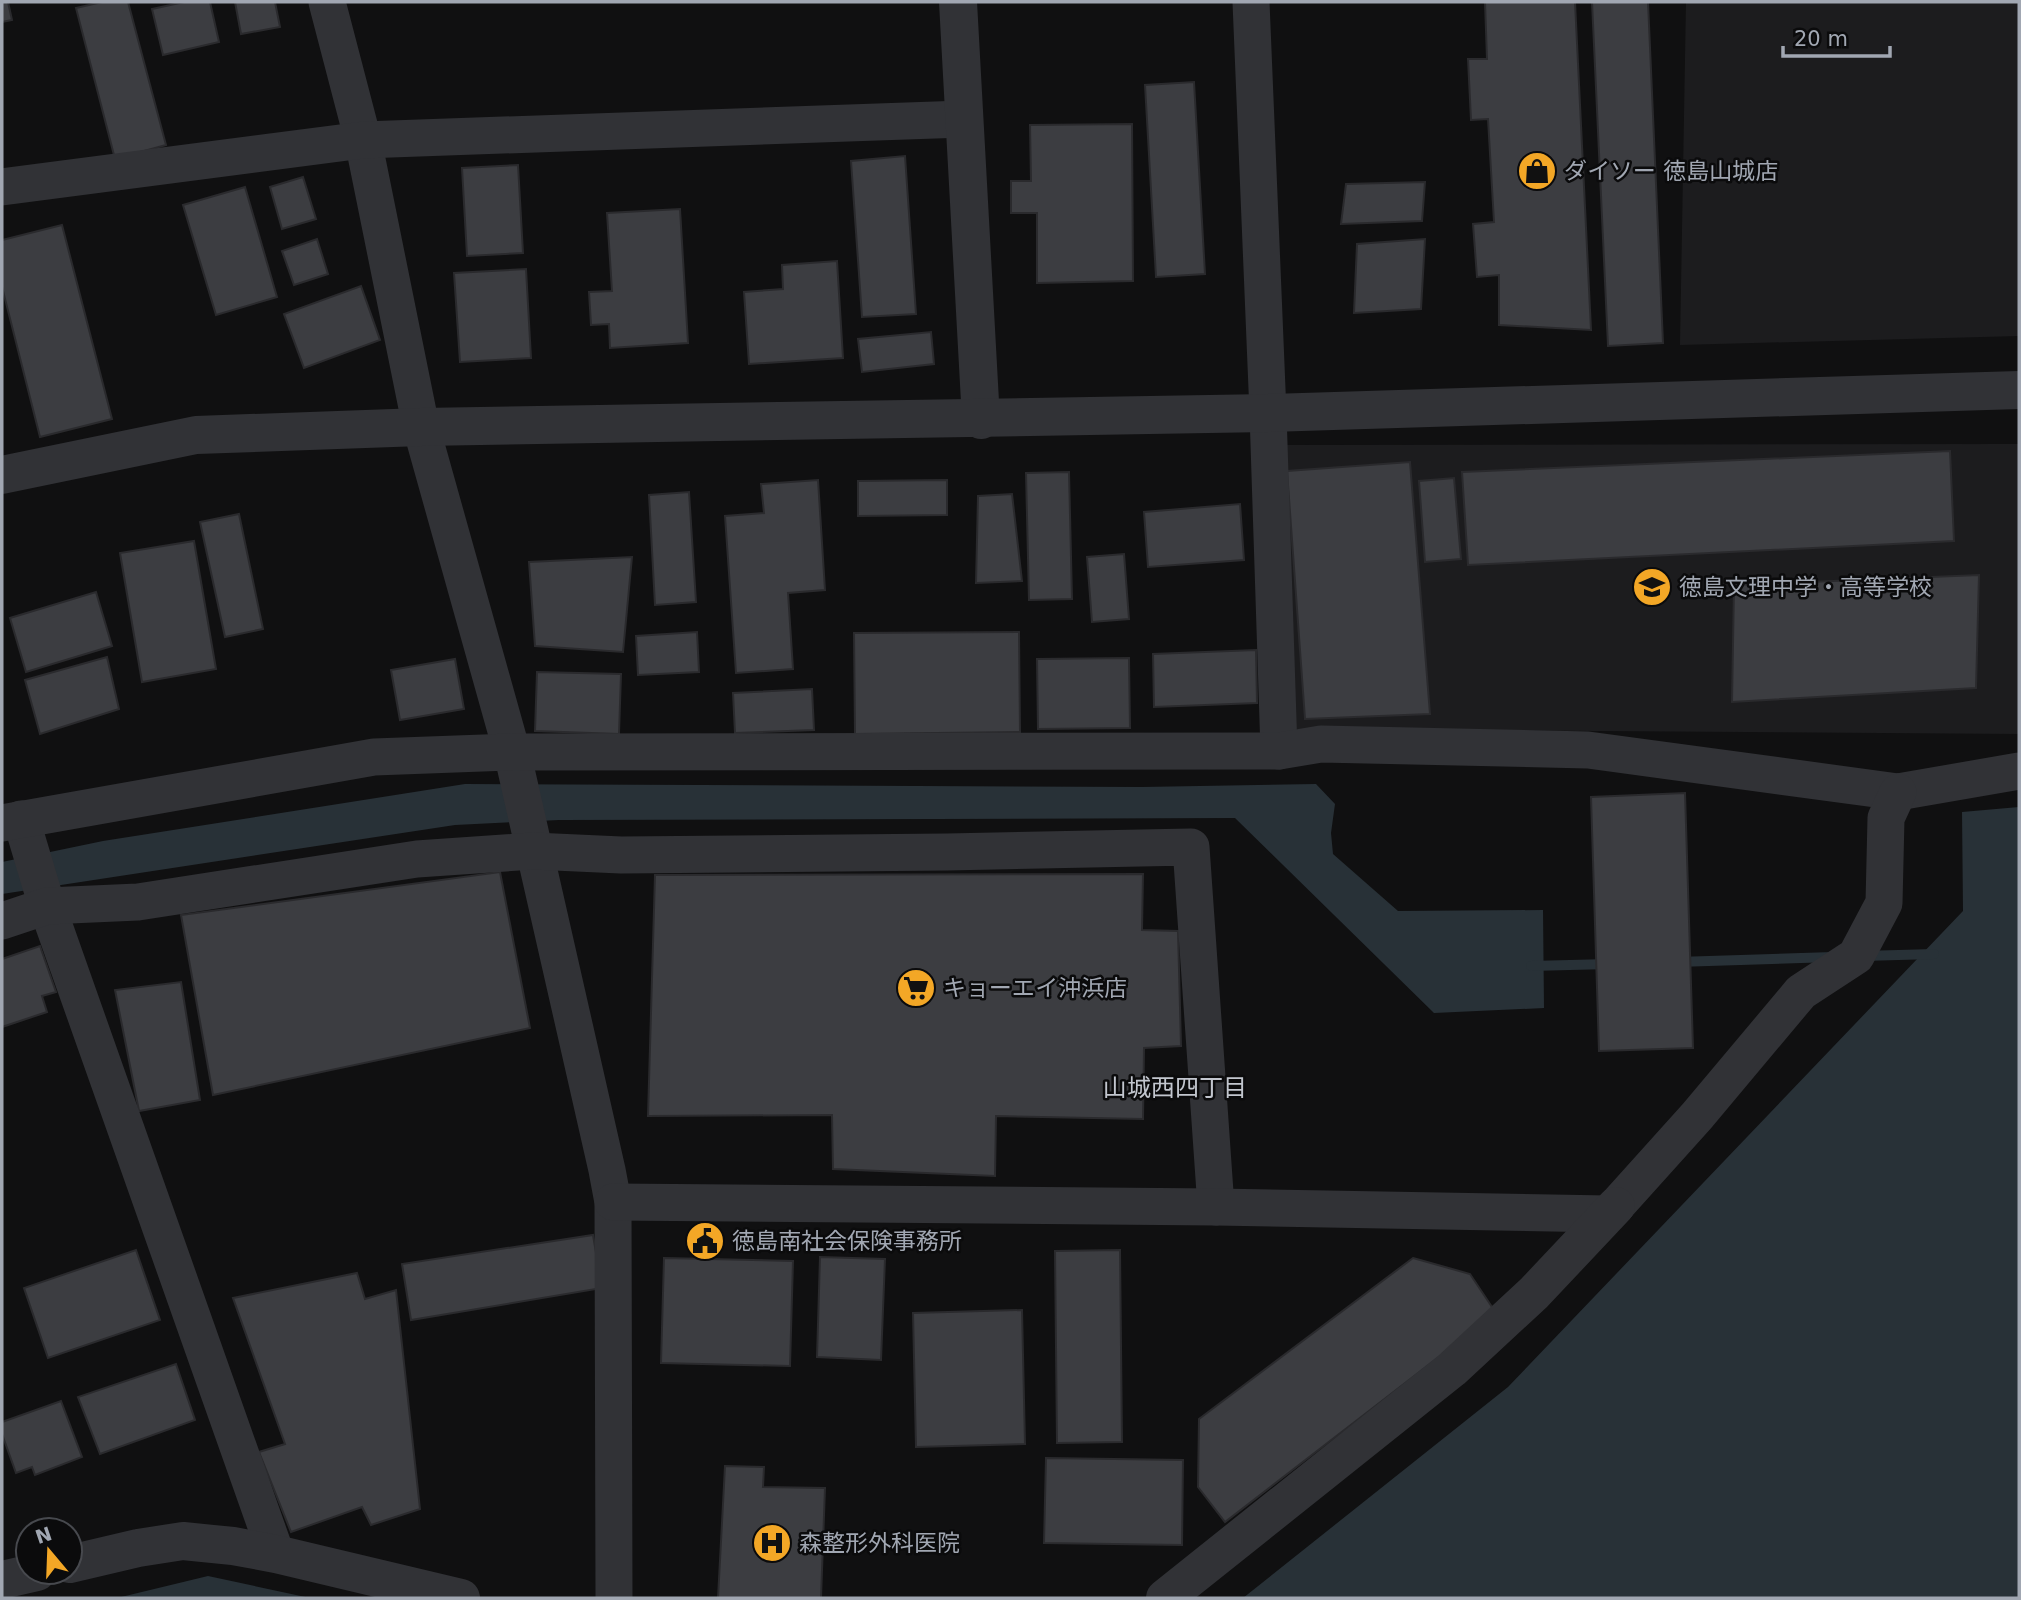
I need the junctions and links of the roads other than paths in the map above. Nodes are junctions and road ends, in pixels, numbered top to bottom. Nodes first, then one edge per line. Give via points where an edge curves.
1 (327, 2) edge
2 (958, 2) edge
3 (1251, 2) edge
4 (964, 119) junction
5 (363, 140) junction
6 (2, 187) edge
7 (2019, 390) edge
8 (1268, 413) junction
9 (981, 420) junction
10 (421, 427) junction
11 (2, 475) edge
12 (1279, 751) junction
13 (512, 752) junction
14 (2019, 771) edge
15 (1898, 792) junction
16 (11, 821) edge
17 (533, 850) junction
18 (47, 906) junction
19 (2, 921) edge
20 (612, 1202) junction
21 (1216, 1207) junction
22 (1612, 1210) junction
23 (276, 1554) junction
24 (84, 1561) edge
25 (461, 1598) edge
26 (614, 1598) edge
27 (1165, 1598) edge

1 - 5 street
2 - 4 street
3 - 8 street
4 - 5 street
4 - 9 street
5 - 6 street
5 - 10 street
7 - 8 street
8 - 9 street
8 - 12 street
9 - 10 street
10 - 11 street via 196,435
10 - 13 street
12 - 13 street
12 - 15 street via 1321,744 1588,750
13 - 16 street via 374,757
13 - 17 street
14 - 15 street
15 - 22 street via 1886,818 1884,904 1856,956 1801,992
16 - 18 street
17 - 18 street via 417,859 138,902
17 - 20 street
17 - 21 street via 635,855 1191,847
18 - 19 street
18 - 23 street
20 - 21 street
20 - 26 street
21 - 22 street
22 - 27 street via 1534,1293 1452,1369
23 - 24 street via 183,1541
23 - 25 street

